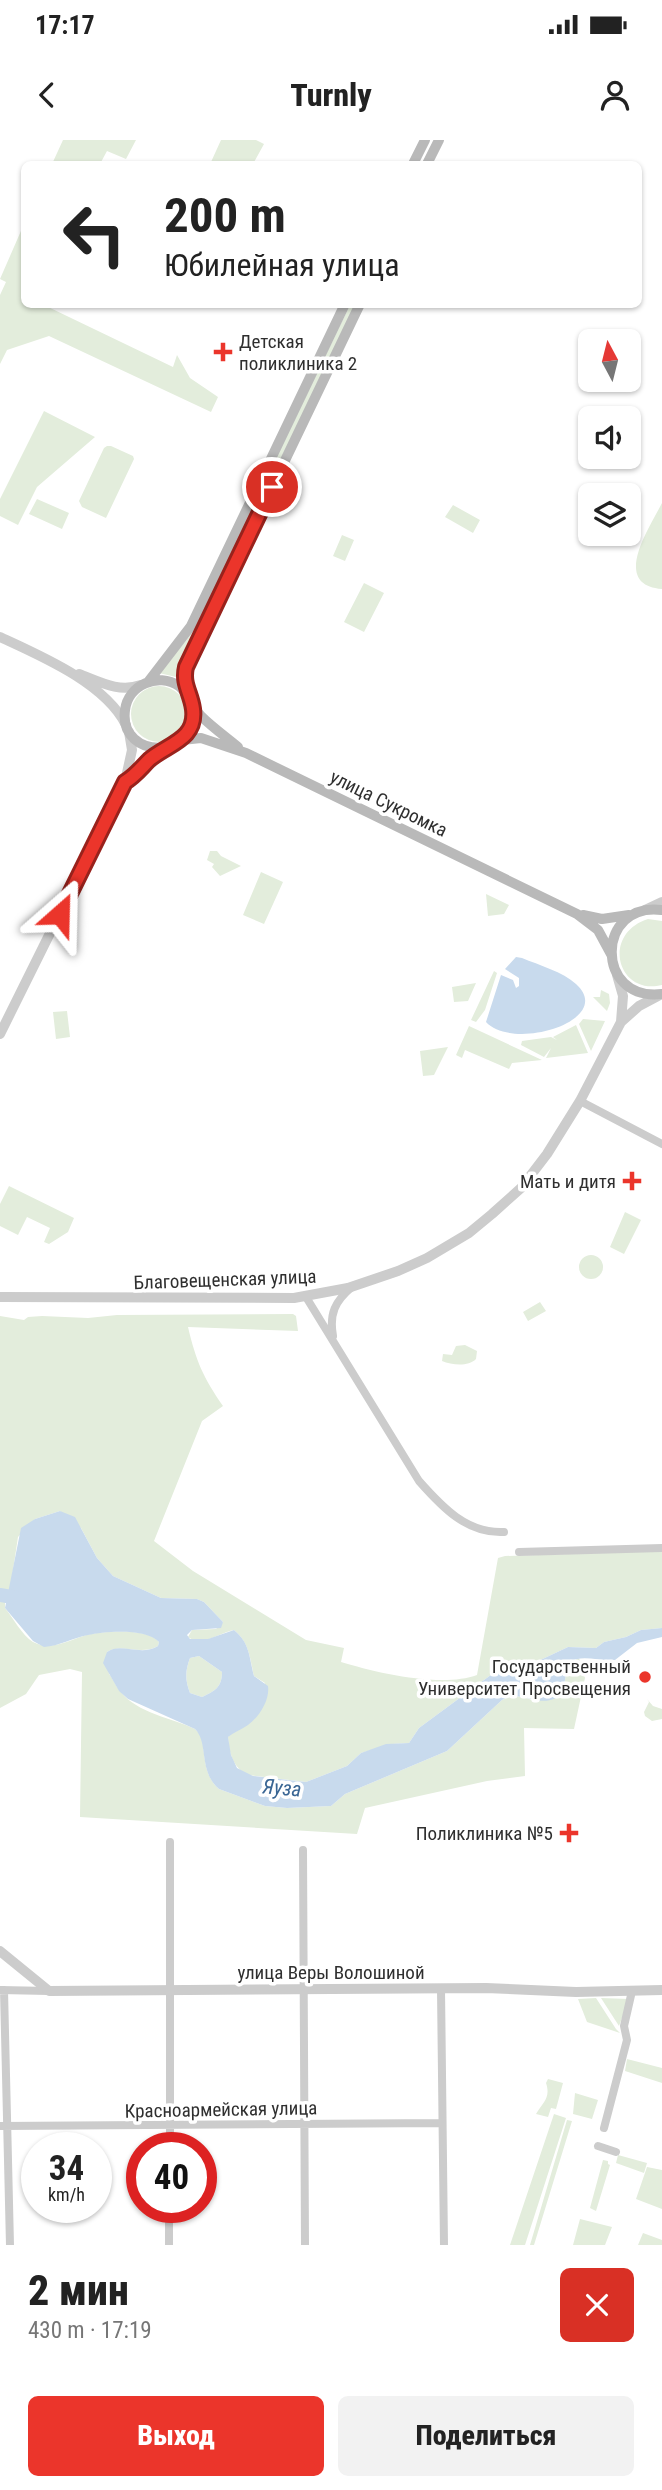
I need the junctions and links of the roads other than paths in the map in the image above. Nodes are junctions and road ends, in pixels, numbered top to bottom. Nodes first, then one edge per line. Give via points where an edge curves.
1 (425, 140) edge
2 (439, 140) edge
3 (414, 161) edge
4 (428, 161) edge
5 (343, 308) edge
6 (358, 308) edge
7 (0, 637) edge
8 (72, 672) junction
9 (145, 683) junction
10 (190, 700) junction
11 (128, 729) junction
12 (182, 740) junction
13 (170, 747) junction
14 (246, 753) junction
15 (125, 782) junction
16 (662, 902) edge
17 (662, 910) edge
18 (640, 912) junction
19 (577, 914) junction
20 (611, 954) junction
21 (617, 975) junction
22 (661, 995) edge
23 (621, 1022) junction
24 (0, 1034) edge
25 (580, 1101) junction
26 (662, 1144) edge
27 (352, 1287) junction
28 (0, 1297) edge
29 (306, 1297) junction
30 (336, 1346) junction
31 (504, 1532) dead end
32 (662, 1548) edge
33 (519, 1552) dead end
34 (170, 1842) dead end
35 (303, 1850) dead end
36 (0, 1951) edge
37 (170, 1989) junction
38 (441, 1989) junction
39 (2, 1990) edge
40 (304, 1990) junction
41 (662, 1990) edge
42 (49, 1991) junction
43 (632, 1991) junction
44 (442, 2123) junction
45 (303, 2124) junction
46 (4, 2126) edge
47 (170, 2126) junction
48 (604, 2127) dead end
49 (170, 2132) edge
50 (598, 2146) dead end
51 (617, 2152) dead end
52 (170, 2223) edge
53 (10, 2245) edge
54 (169, 2245) edge
55 (305, 2245) edge
56 (444, 2245) edge

1 - 3 main road
2 - 4 main road
5 - 9 main road via 191,626
6 - 10 main road via 186,667 184,680
7 - 8 street
8 - 9 street via 117,688
8 - 11 street via 116,709
9 - 10 main road via 174,683
9 - 11 main road via 128,699
10 - 12 main road via 192,723
10 - 14 main road via 202,717
11 - 13 main road via 150,748
11 - 15 street via 132,750
12 - 13 main road
12 - 14 main road, улица Сукромка via 201,738
13 - 15 street
14 - 19 main road, улица Сукромка
15 - 24 street
16 - 18 street
17 - 18 main road, улица Сукромка
18 - 19 main road, улица Сукромка via 602,919
18 - 20 main road via 615,932
19 - 20 main road, улица Сукромка via 598,930
20 - 21 main road, улица Сукромка
21 - 22 main road via 638,992
21 - 23 street via 623,996
22 - 23 street
23 - 25 street, Благовещенская улица
25 - 26 street
25 - 27 street, Благовещенская улица via 521,1188 479,1226 410,1267
27 - 29 street, Благовещенская улица
27 - 30 street via 333,1309
28 - 29 street, Благовещенская улица
29 - 30 street
30 - 31 street via 409,1466 432,1495 472,1527
32 - 33 street
34 - 37 street
35 - 40 street
36 - 42 street
37 - 40 street, улица Веры Волошиной
37 - 42 street, улица Веры Волошиной
37 - 47 street
38 - 40 street, улица Веры Волошиной
38 - 43 street, улица Веры Волошиной
38 - 44 street
39 - 42 street, улица Веры Волошиной
39 - 46 street
40 - 45 street
41 - 43 street, улица Веры Волошиной
43 - 48 street via 624,2026 627,2040
44 - 45 street, Красноармейская улица
44 - 56 street
45 - 47 street, Красноармейская улица
45 - 55 street
46 - 47 street, Красноармейская улица
46 - 53 street
47 - 49 street
50 - 51 street
52 - 54 street

